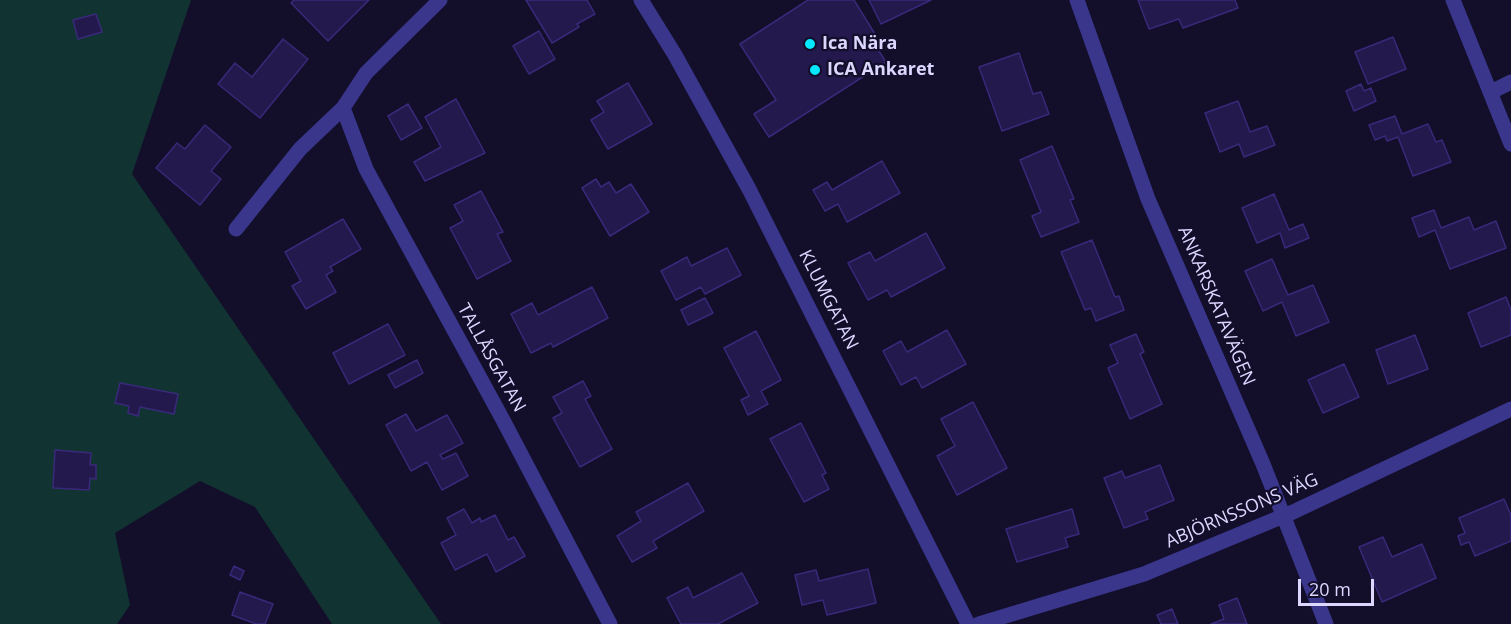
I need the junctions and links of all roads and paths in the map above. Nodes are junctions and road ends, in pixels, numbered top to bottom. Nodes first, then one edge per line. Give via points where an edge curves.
1 (440, 0) edge
2 (641, 0) edge
3 (1077, 0) edge
4 (1453, 0) edge
5 (1511, 82) edge
6 (1491, 92) junction
7 (343, 108) junction
8 (1511, 144) edge
9 (236, 229) dead end
10 (1511, 410) edge
11 (1284, 517) junction
12 (610, 624) edge
13 (968, 624) edge
14 (979, 624) edge
15 (1326, 624) edge

1 - 7 street via 366,73
2 - 13 street, KLUMGATAN via 749,189
3 - 11 street, ANKARSKATAVÄGEN via 1148,199
4 - 6 street
5 - 6 street
6 - 8 street
7 - 9 street via 300,149
7 - 12 street, TALLÅSGATAN via 366,169
10 - 11 street, ABJÖRNSSONS VÄG
11 - 14 street, ABJÖRNSSONS VÄG via 1144,574
11 - 15 street, ANKARSKATAVÄGEN

